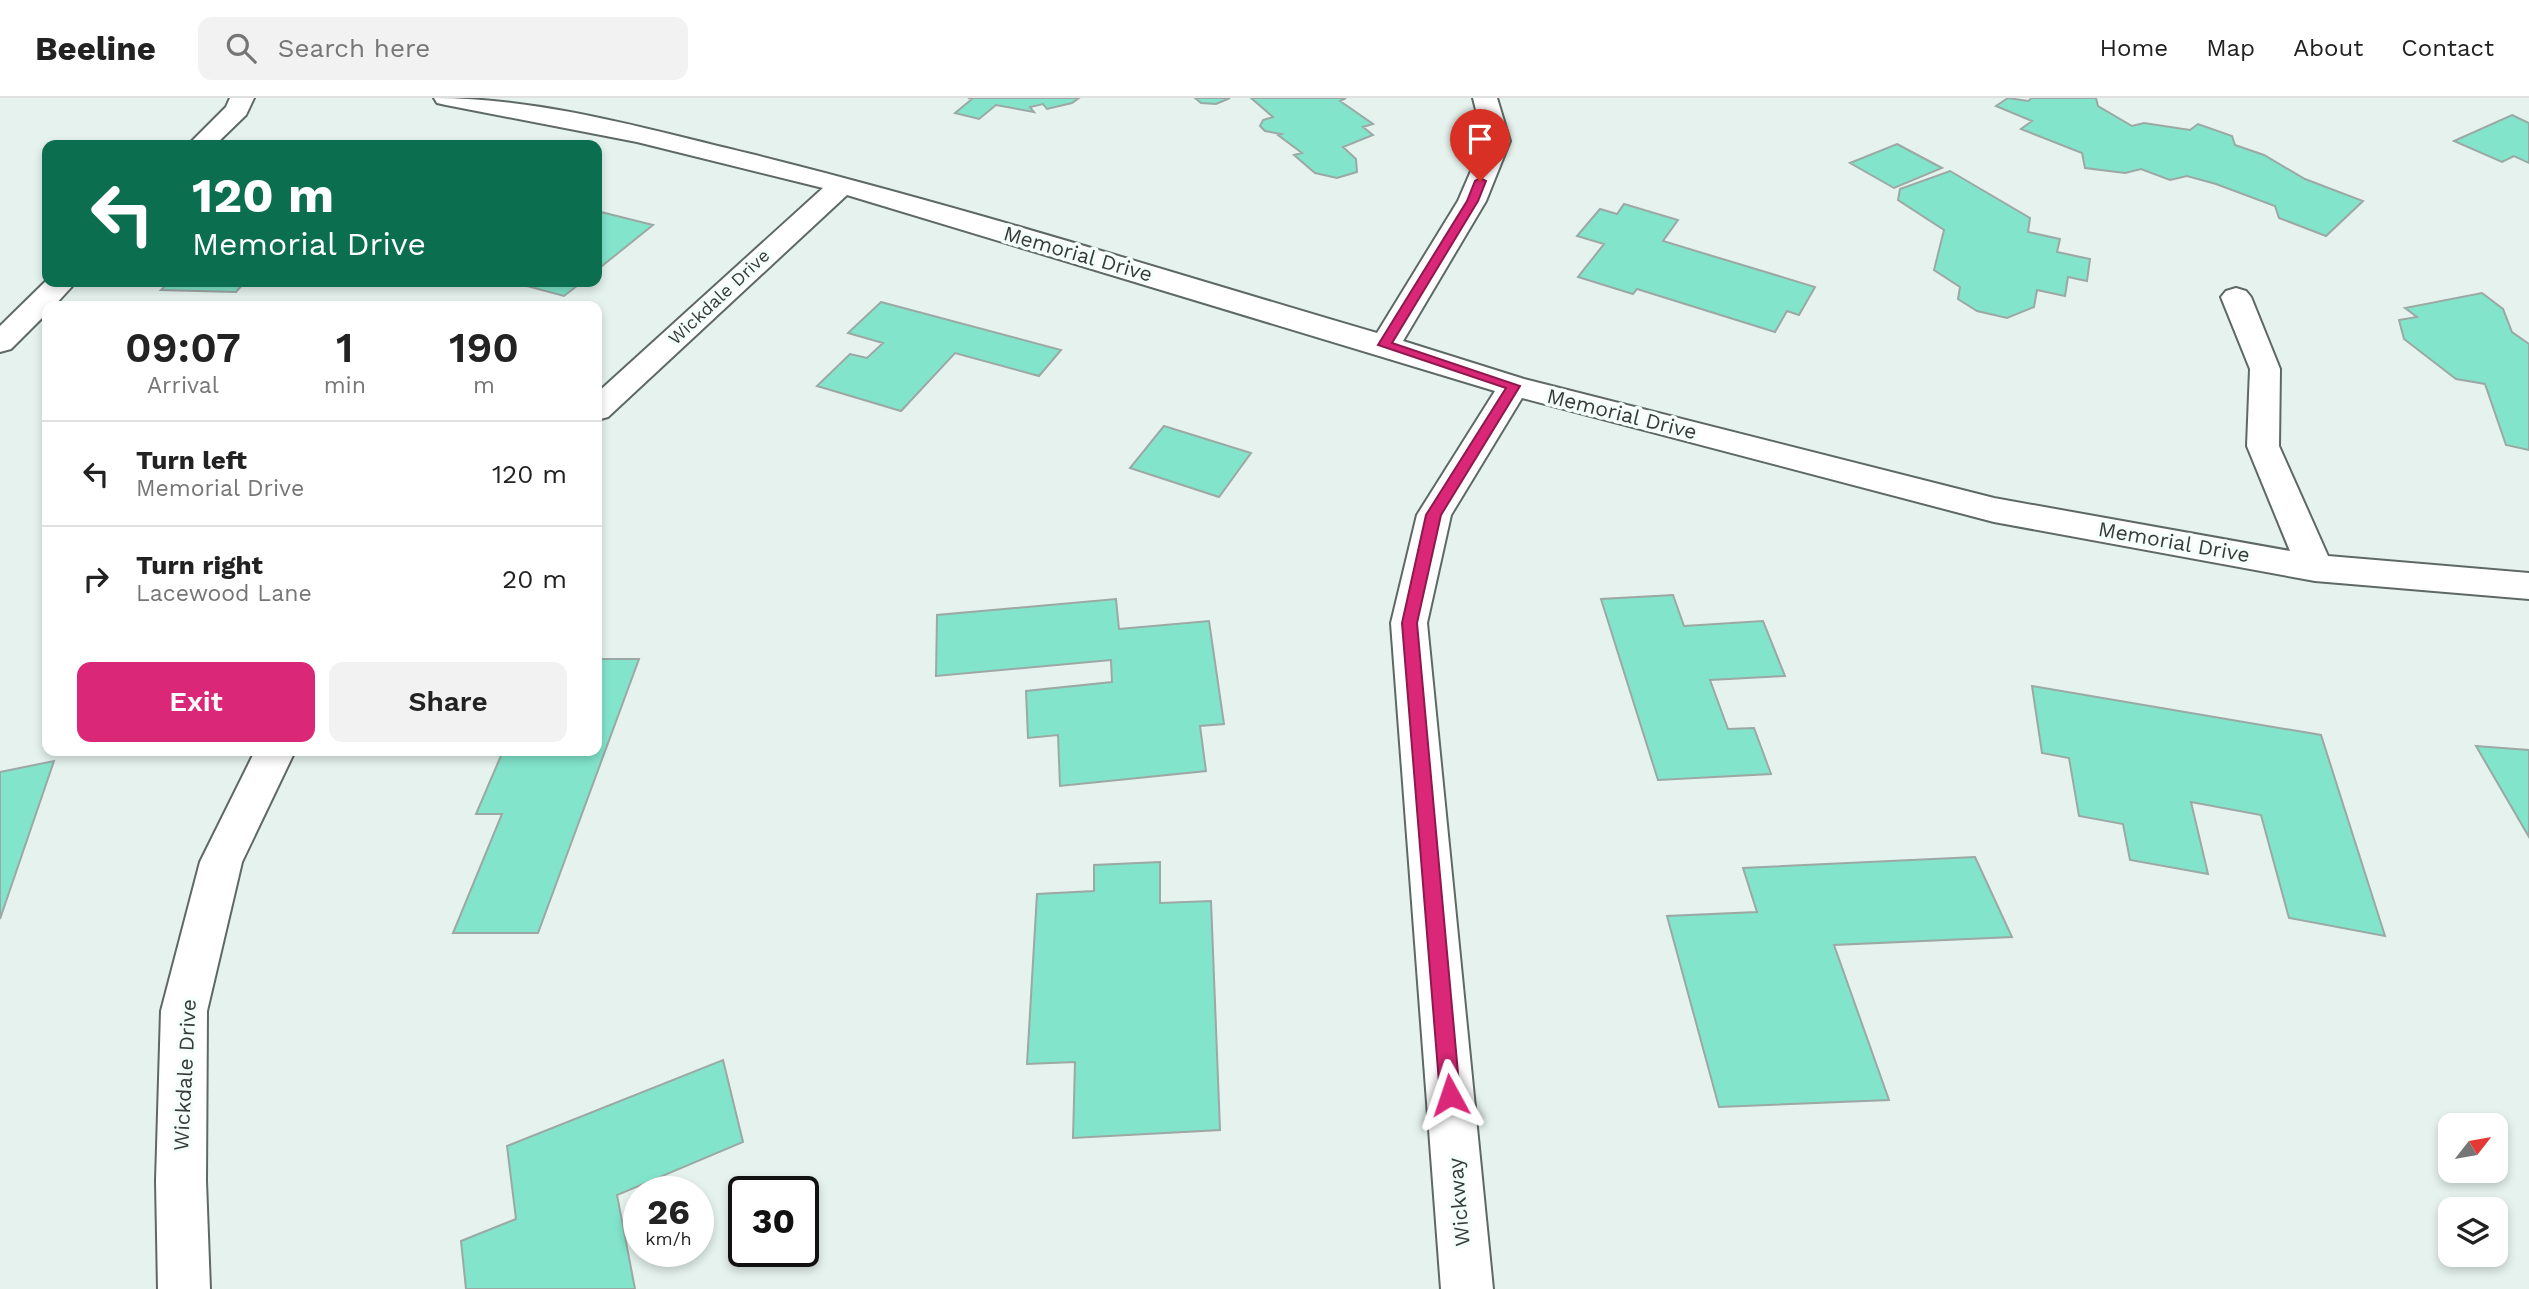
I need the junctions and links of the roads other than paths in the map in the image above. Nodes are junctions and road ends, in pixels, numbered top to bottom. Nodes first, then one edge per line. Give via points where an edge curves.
1 (242, 98) edge
2 (446, 98) edge
3 (1485, 98) edge
4 (206, 140) edge
5 (842, 184) junction
6 (57, 287) edge
7 (2236, 298) dead end
8 (43, 301) edge
9 (42, 302) edge
10 (0, 343) edge
11 (1385, 345) junction
12 (1514, 386) junction
13 (602, 405) edge
14 (2315, 568) junction
15 (2529, 586) edge
16 (273, 756) edge
17 (184, 1289) edge
18 (1467, 1289) edge

1 - 4 street via 237,110
2 - 5 street, Memorial Drive via 637,134
3 - 11 street via 1497,141 1472,201
5 - 11 street, Memorial Drive
5 - 13 street, Wickdale Drive
6 - 8 street
7 - 14 street via 2265,369 2263,446
9 - 10 street
11 - 12 street, Memorial Drive
12 - 14 street, Memorial Drive via 1994,510
12 - 18 street, Wickway via 1434,515 1409,623
14 - 15 street, Memorial Drive
16 - 17 street, Wickdale Drive via 221,862 184,1011

